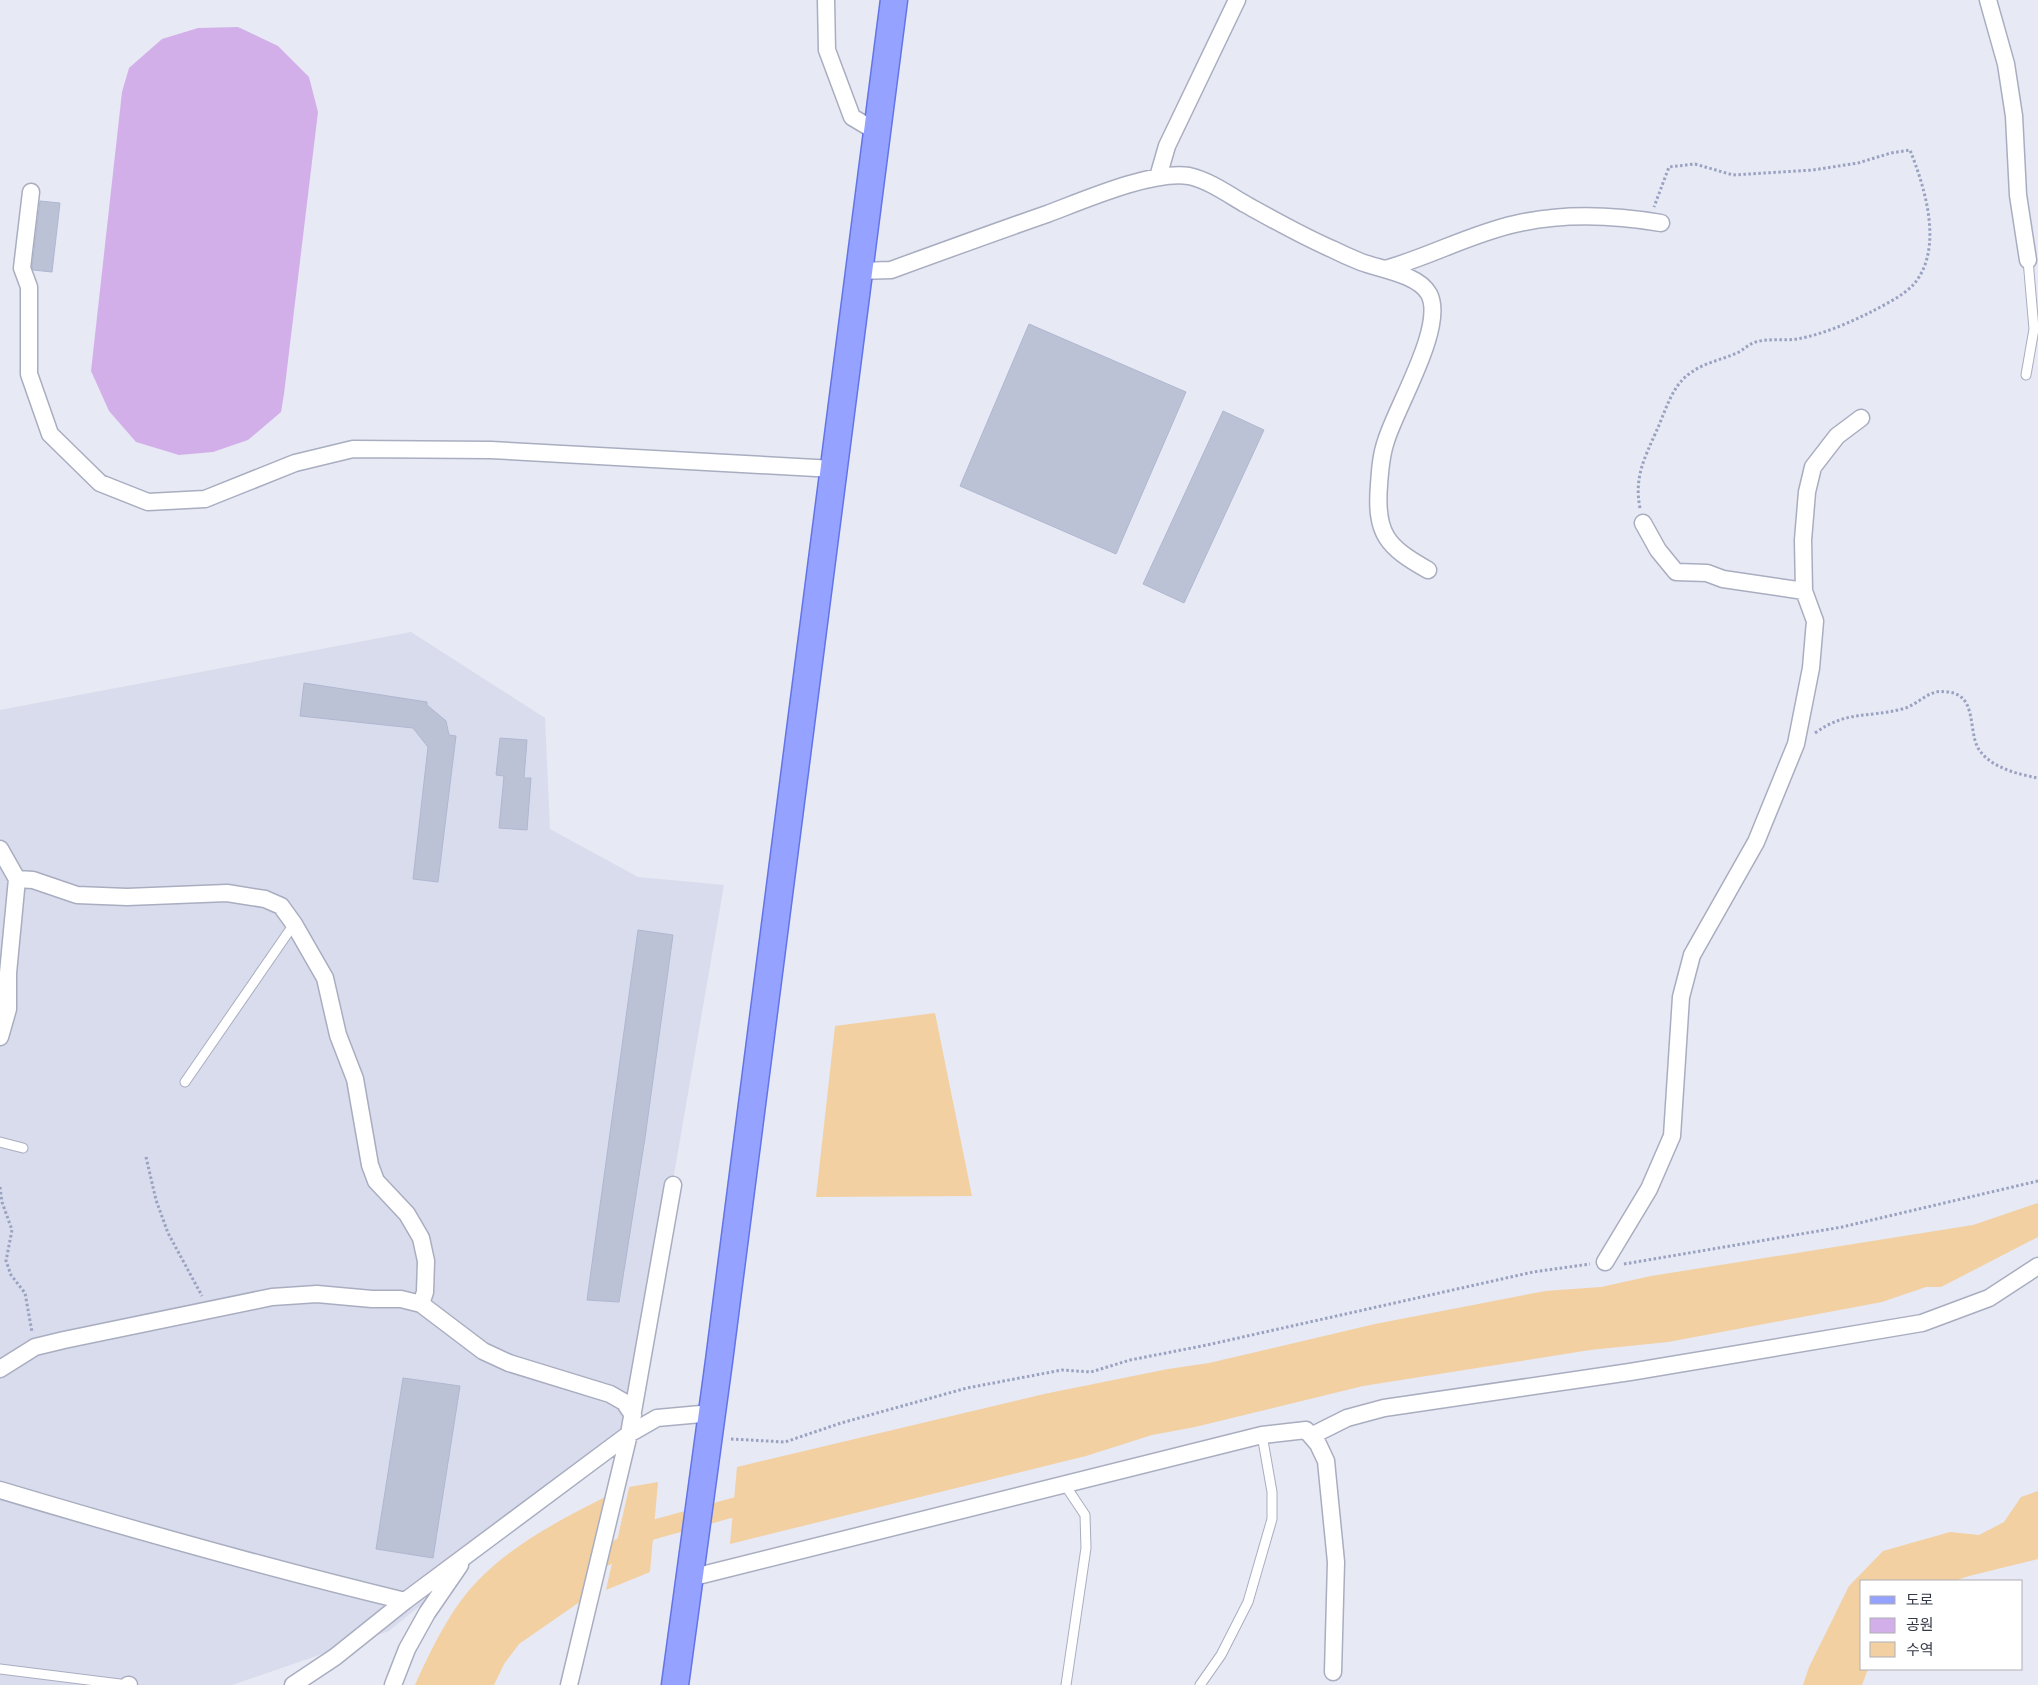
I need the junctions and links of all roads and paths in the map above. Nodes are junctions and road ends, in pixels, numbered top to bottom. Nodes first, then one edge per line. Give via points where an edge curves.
1 (826, 0) edge
2 (894, 0) edge
3 (1237, 0) edge
4 (1988, 0) edge
5 (877, 132) junction
6 (1158, 177) junction
7 (31, 192) dead end
8 (1655, 222) joint
9 (2028, 260) joint
10 (1385, 269) junction
11 (859, 271) junction
12 (2026, 375) dead end
13 (1861, 418) dead end
14 (834, 469) junction
15 (1643, 523) joint
16 (1428, 570) dead end
17 (1804, 591) junction
18 (1790, 760) junction
19 (2038, 778) edge
20 (0, 849) edge
21 (17, 879) junction
22 (294, 924) junction
23 (0, 1038) edge
24 (184, 1082) dead end
25 (0, 1142) edge
26 (23, 1148) dead end
27 (146, 1156) dead end
28 (2038, 1180) edge
29 (673, 1185) dead end
30 (0, 1188) edge
31 (1605, 1262) junction
32 (2038, 1266) edge
33 (421, 1304) junction
34 (209, 1310) junction
35 (35, 1347) junction
36 (0, 1369) edge
37 (633, 1415) junction
38 (710, 1424) junction
39 (630, 1434) junction
40 (1262, 1435) junction
41 (1311, 1436) junction
42 (1065, 1485) junction
43 (0, 1490) edge
44 (466, 1555) junction
45 (690, 1578) junction
46 (405, 1601) junction
47 (0, 1669) edge
48 (1333, 1672) dead end
49 (129, 1685) edge
50 (293, 1685) edge
51 (393, 1685) edge
52 (569, 1685) edge
53 (675, 1685) edge
54 (1066, 1685) edge
55 (1200, 1685) edge

1 - 5 street via 827,50 852,117
2 - 5 main road
3 - 6 street via 1167,146
4 - 9 street via 2007,73 2014,116 2018,195
5 - 11 main road
6 - 10 street via 1188,176 1214,186 1301,236 1362,263
6 - 11 street via 1107,192 891,270
7 - 14 street via 22,268 30,286 29,374 50,434 100,483 148,502 205,499 295,464 353,449 491,450
8 - 10 street via 1591,216 1516,223
8 - 15 path via 1670,167 1694,164 1734,176 1858,163 1910,150 1921,177 1931,232 1926,259 1914,283 1888,303 1840,327 1809,336 1754,342 1740,352 1702,366 1676,386 1637,482
9 - 12 lane via 2034,329
10 - 16 street via 1419,284 1429,294 1432,315 1430,337 1386,441 1377,507 1389,542 1402,555
11 - 14 main road
13 - 17 street via 1837,436 1813,467 1804,530
14 - 38 main road
15 - 17 street via 1658,550 1676,572 1706,573 1723,579
17 - 18 street via 1815,621 1811,668
18 - 19 path via 1809,737 1826,725 1847,716 1904,709 1938,691 1954,693 1965,701 1978,747 1988,758 2014,773
18 - 31 street via 1756,842 1692,955 1681,997 1672,1136 1649,1189
20 - 21 street
21 - 22 street via 34,880 77,894 127,897 227,892 248,895 281,906
21 - 23 street via 8,1009
22 - 24 lane
22 - 33 street via 325,978 338,1035 355,1079 370,1165 376,1180 407,1214 421,1238 426,1261 425,1292
25 - 26 lane
27 - 34 path via 168,1233
28 - 31 path via 1842,1227 1623,1264
29 - 37 street
30 - 35 path via 12,1230 6,1261 11,1275 25,1293
31 - 38 path via 1533,1272 1130,1360 1091,1372 1062,1370 967,1388 785,1442 754,1441
32 - 41 street via 1989,1298 1922,1323 1384,1408 1347,1418
33 - 34 street via 401,1299 317,1294 272,1297
33 - 37 street via 483,1351 509,1363 610,1394 624,1402
34 - 35 street
35 - 36 street
37 - 39 street
38 - 39 street via 657,1418
38 - 45 main road
39 - 44 street
39 - 52 street
40 - 41 street via 1306,1430
40 - 42 street
40 - 55 lane via 1272,1492 1272,1519 1248,1602 1221,1655
41 - 48 street via 1326,1462 1336,1562
42 - 45 street
42 - 54 lane via 1084,1514 1086,1548
43 - 46 street via 152,1536
44 - 46 street
44 - 51 street via 406,1649
45 - 53 main road
46 - 50 street via 335,1657
47 - 49 lane

